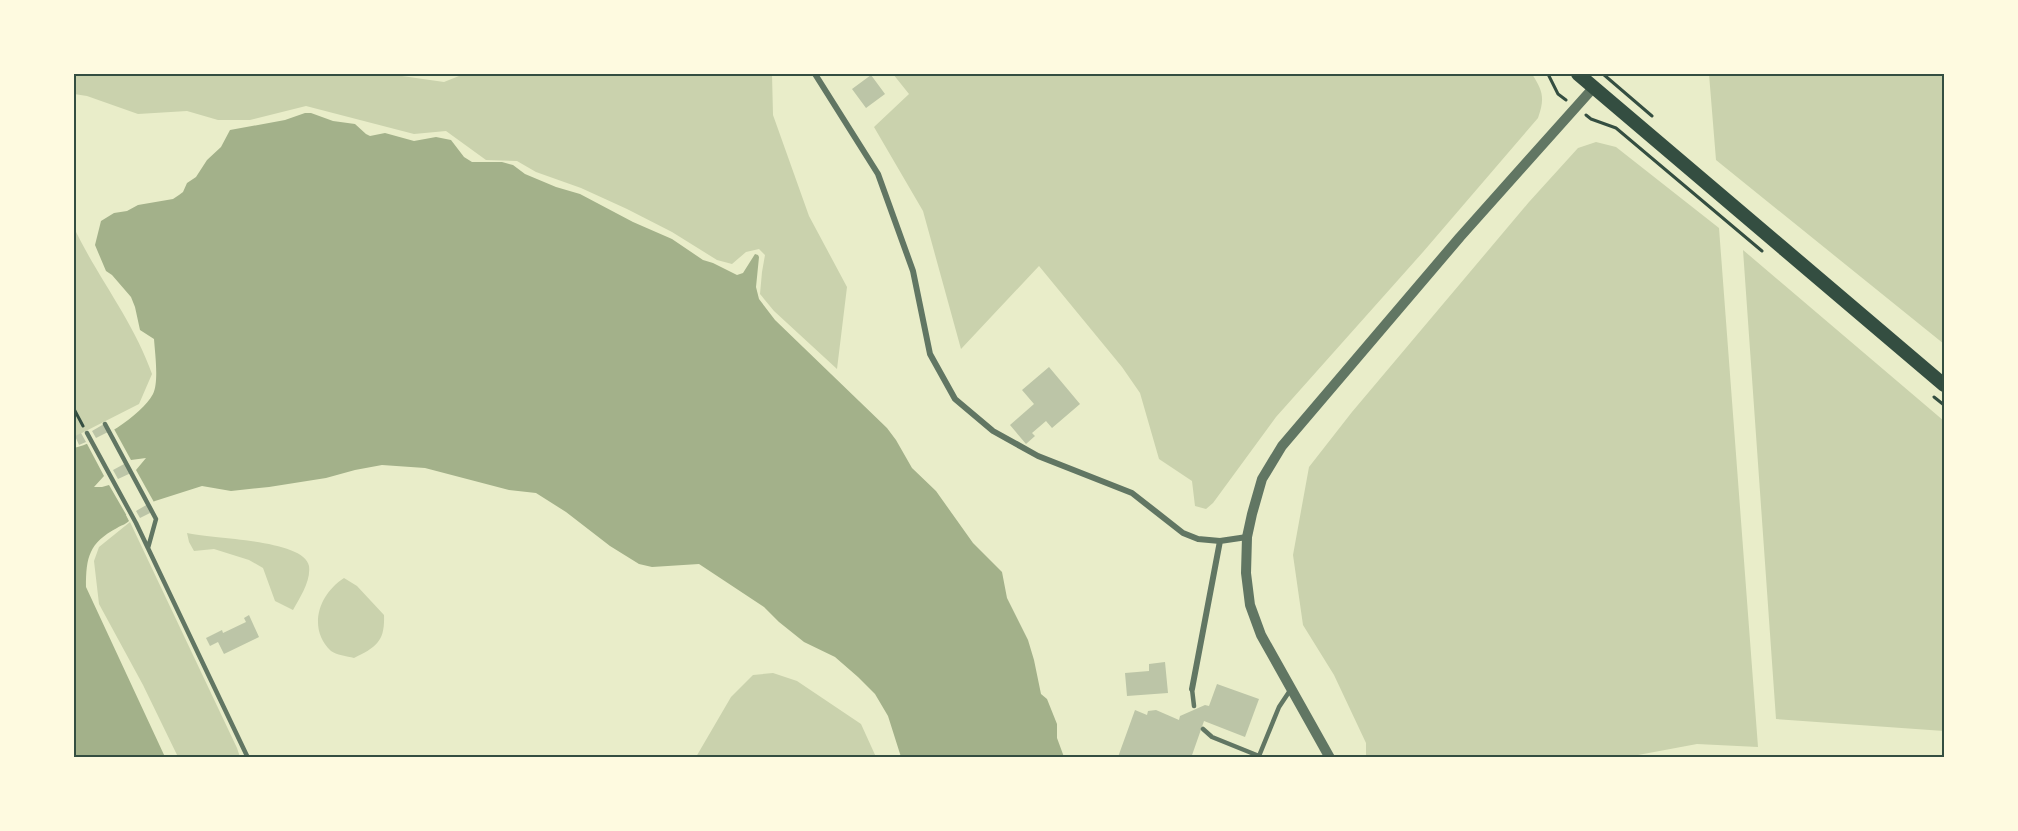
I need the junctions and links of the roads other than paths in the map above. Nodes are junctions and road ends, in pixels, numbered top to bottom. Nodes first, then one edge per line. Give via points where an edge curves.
1 (814, 74) edge
2 (1578, 74) edge
3 (1594, 87) junction
4 (1944, 386) edge
5 (105, 424) dead end
6 (87, 433) road end
7 (1247, 537) junction
8 (1220, 541) junction
9 (148, 548) junction
10 (1191, 689) joint
11 (1291, 689) junction
12 (1194, 706) dead end
13 (1203, 729) dead end
14 (248, 758) edge
15 (1330, 758) edge

1 - 8 street via 878,174 913,271 930,354 955,399 993,431 1038,456 1132,493 1183,533
2 - 3 main road
3 - 4 main road
3 - 7 street via 1282,446 1262,479
5 - 9 lane via 154,513
6 - 9 lane
7 - 8 street
7 - 11 street via 1250,605 1261,635
8 - 10 street
9 - 14 lane
10 - 12 lane
11 - 13 lane via 1279,706 1260,756 1212,737
11 - 15 street

